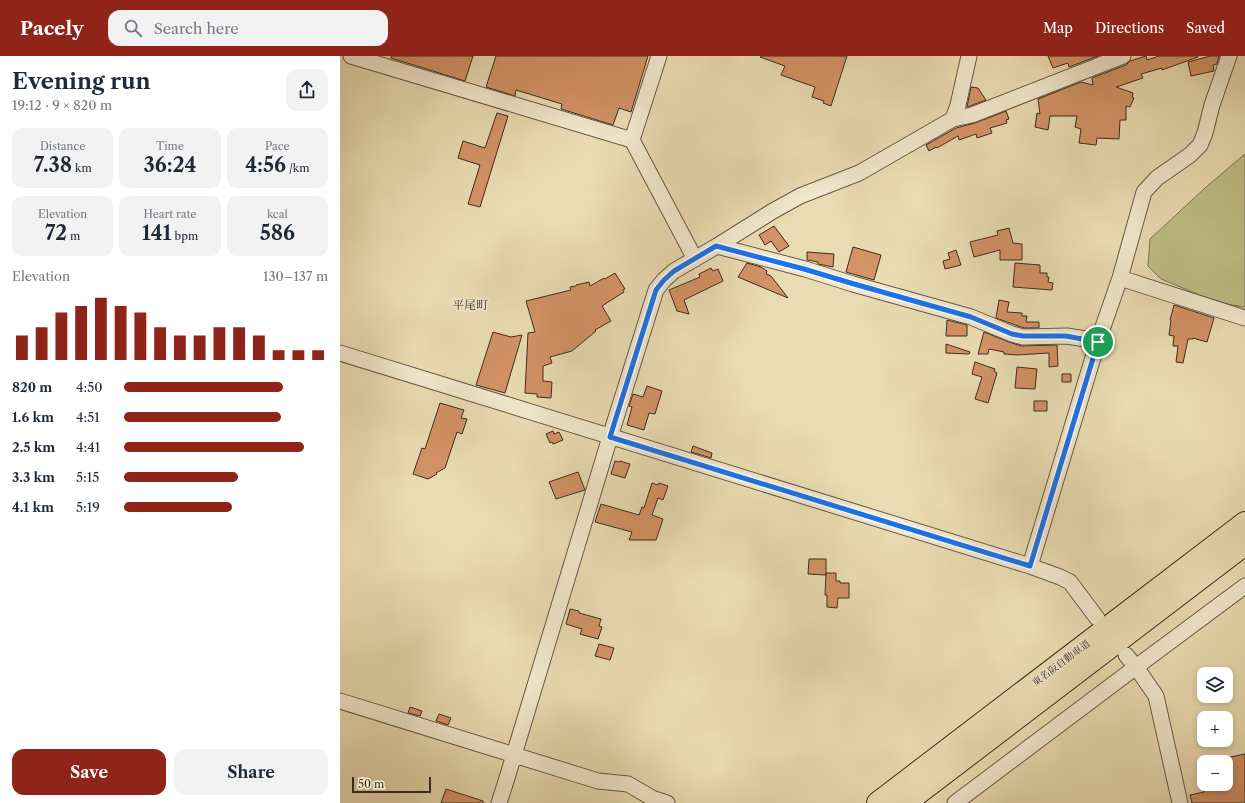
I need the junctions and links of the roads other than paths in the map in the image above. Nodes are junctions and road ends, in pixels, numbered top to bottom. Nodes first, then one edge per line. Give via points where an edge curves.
1 (351, 56) edge
2 (659, 56) edge
3 (969, 56) edge
4 (1123, 56) edge
5 (1229, 56) edge
6 (953, 119) junction
7 (632, 140) junction
8 (716, 246) junction
9 (695, 259) junction
10 (1120, 278) junction
11 (1245, 318) edge
12 (1098, 342) junction
13 (340, 353) edge
14 (610, 437) junction
15 (1245, 522) edge
16 (1245, 544) edge
17 (1030, 566) junction
18 (1245, 586) edge
19 (1097, 618) dead end
20 (1126, 655) dead end
21 (1136, 666) junction
22 (340, 701) edge
23 (514, 755) junction
24 (499, 803) edge
25 (667, 803) edge
26 (878, 803) edge
27 (905, 803) edge
28 (955, 803) edge
29 (1180, 803) edge

1 - 7 street
2 - 7 street
3 - 6 street
4 - 6 street via 972,115
5 - 10 street via 1200,145 1157,178 1144,192
6 - 8 street via 859,173 800,196 772,211
7 - 9 street
8 - 9 street
8 - 12 street via 971,317 1012,334 1066,336
9 - 14 street via 674,271 656,290
10 - 11 street
10 - 12 street
12 - 17 street
13 - 14 street
14 - 17 street
14 - 23 street
15 - 26 highway, 東名阪自動車道
16 - 27 highway, 東名阪自動車道
17 - 19 street via 1070,582
18 - 21 street
20 - 21 street
21 - 28 street
21 - 29 street via 1156,696
22 - 23 street
23 - 24 street
23 - 25 street via 598,781 628,784 652,798

